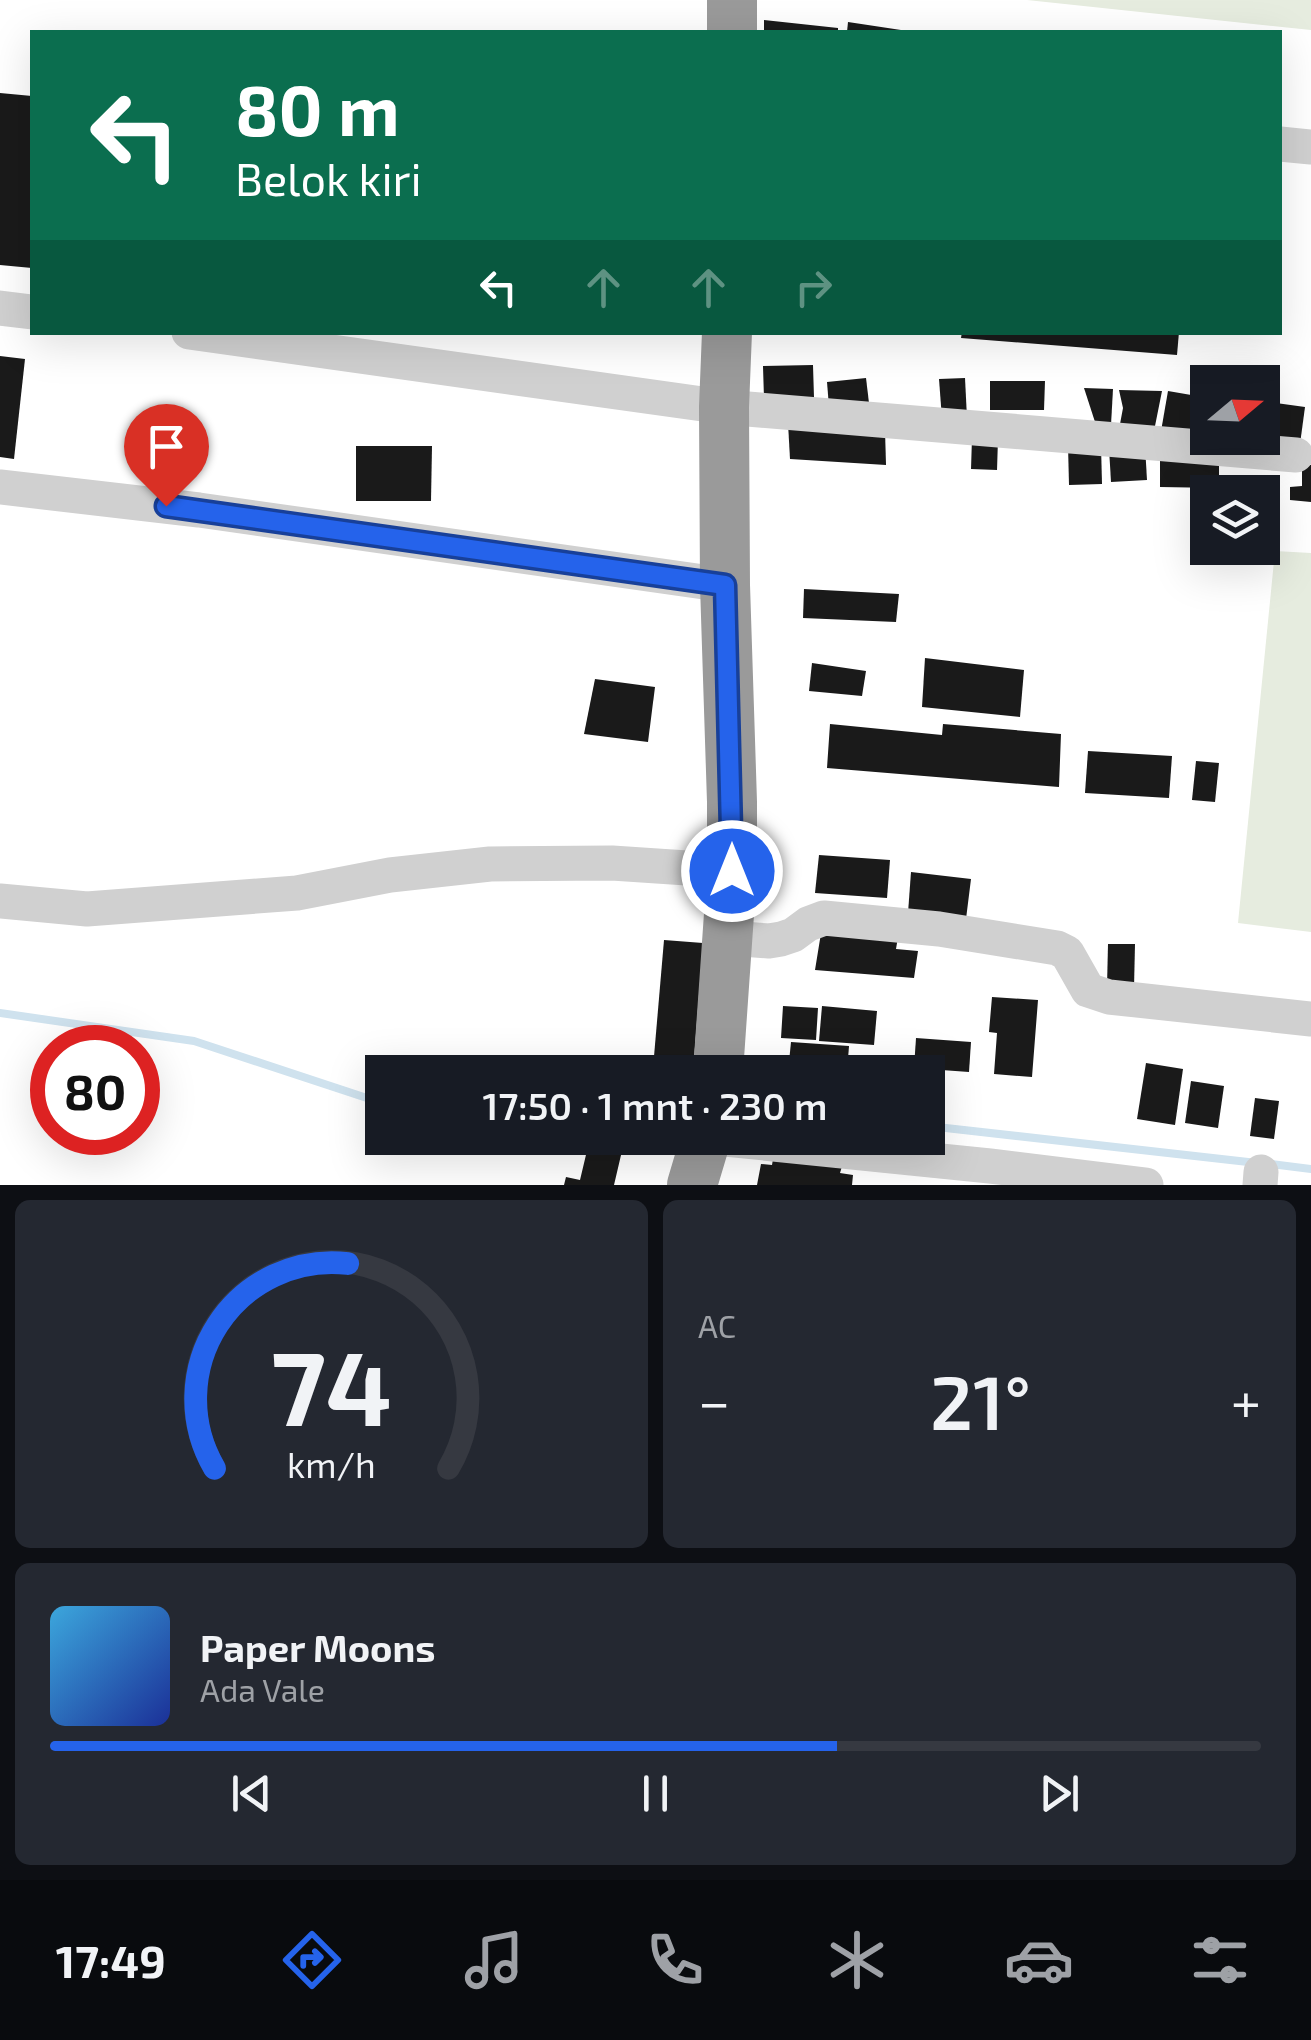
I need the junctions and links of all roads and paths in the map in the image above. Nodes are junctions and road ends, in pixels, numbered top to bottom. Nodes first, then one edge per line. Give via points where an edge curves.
1 (732, 0) edge
2 (732, 30) edge
3 (1282, 144) edge
4 (1311, 147) edge
5 (0, 308) edge
6 (30, 312) edge
7 (210, 335) edge
8 (726, 335) edge
9 (724, 407) junction
10 (1296, 455) dead end
11 (0, 487) edge
12 (725, 585) junction
13 (732, 871) junction
14 (0, 901) edge
15 (728, 938) junction
16 (1311, 1018) edge
17 (719, 1055) edge
18 (701, 1155) edge
19 (882, 1155) edge
20 (692, 1185) edge
21 (1146, 1185) edge

1 - 2 highway
3 - 4 street
5 - 6 street
7 - 9 street
8 - 9 highway
9 - 10 street
9 - 12 highway
11 - 12 street
12 - 13 highway
13 - 14 street via 490,864 298,893 87,910
13 - 15 highway
15 - 16 street via 781,939 824,918 939,930 1057,948 1067,953 1088,990 1109,997
15 - 17 highway
18 - 20 highway
19 - 21 street

